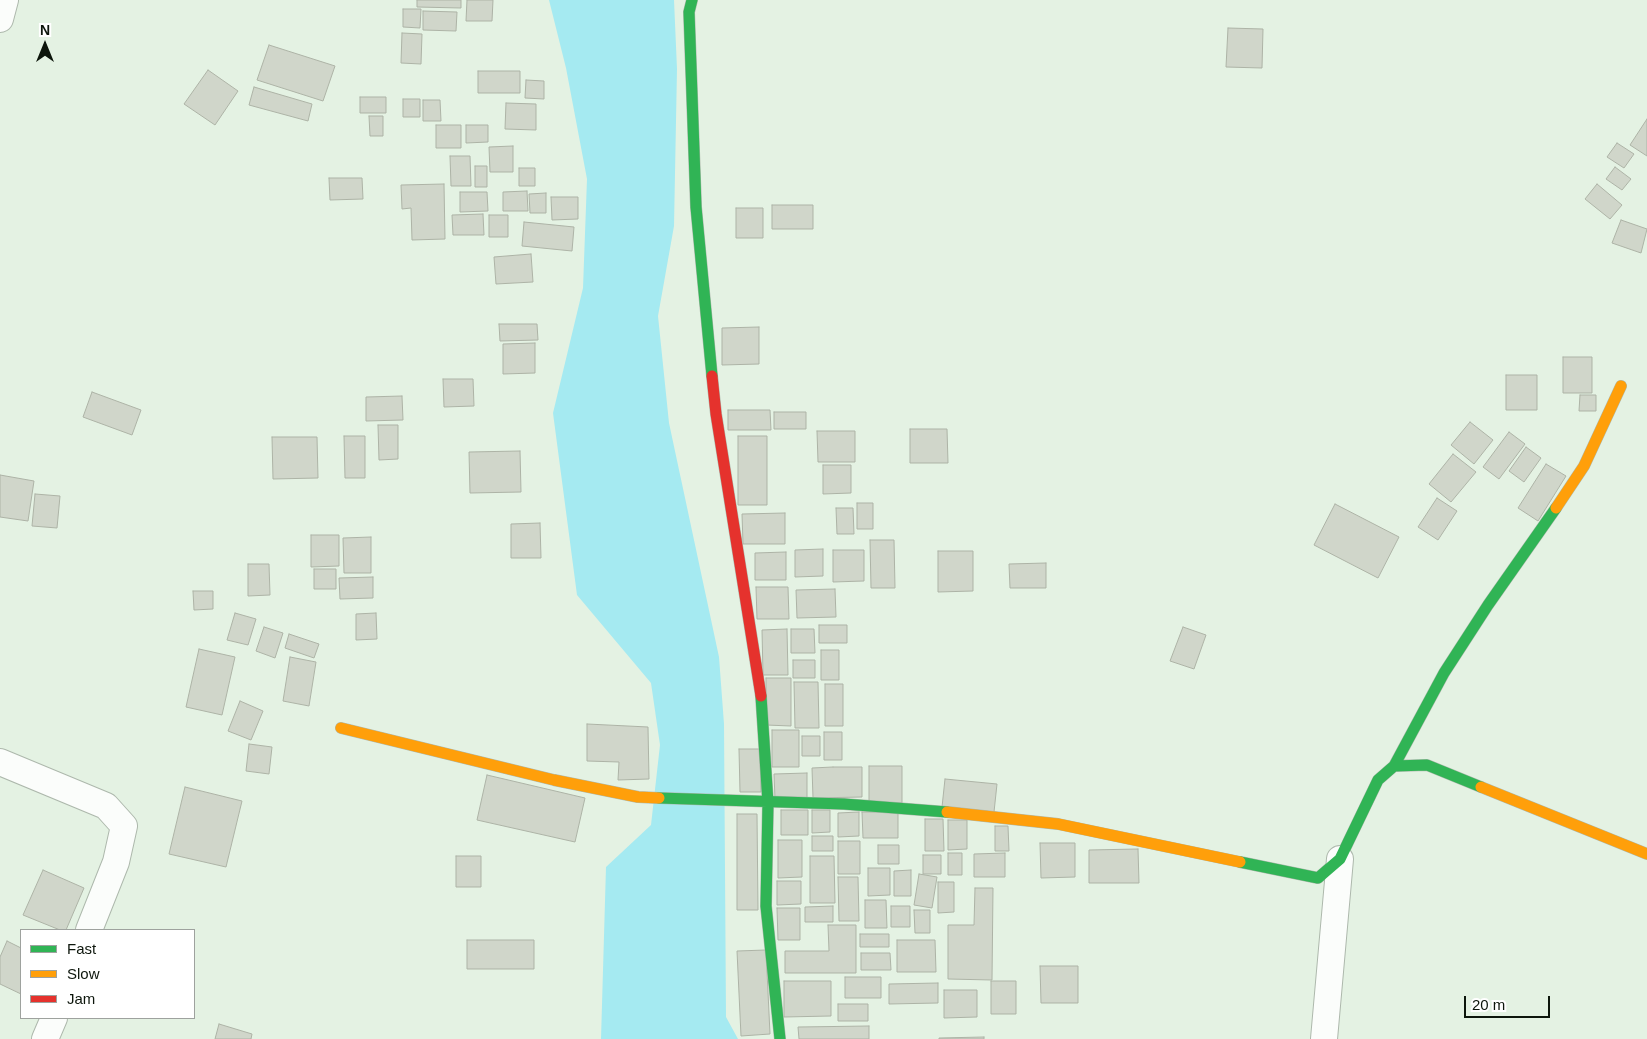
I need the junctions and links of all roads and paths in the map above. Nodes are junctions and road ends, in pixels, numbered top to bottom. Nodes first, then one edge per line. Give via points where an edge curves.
1 (5, 0) edge
2 (692, 0) edge
3 (0, 19) edge
4 (1621, 386) dead end
5 (341, 728) dead end
6 (0, 762) edge
7 (1394, 766) junction
8 (768, 803) junction
9 (1647, 854) edge
10 (1340, 859) junction
11 (88, 929) edge
12 (54, 1019) edge
13 (45, 1039) edge
14 (780, 1039) edge
15 (1324, 1039) edge

1 - 3 street
2 - 8 street via 689,12 696,207 716,414 762,704
4 - 7 street via 1584,466 1454,658
5 - 8 street via 638,797
6 - 11 street via 106,806 124,826 116,862
7 - 9 street via 1427,765
7 - 10 street via 1378,780
8 - 10 street via 863,806 1058,824 1318,878
8 - 14 street via 766,906
10 - 15 street
12 - 13 street

